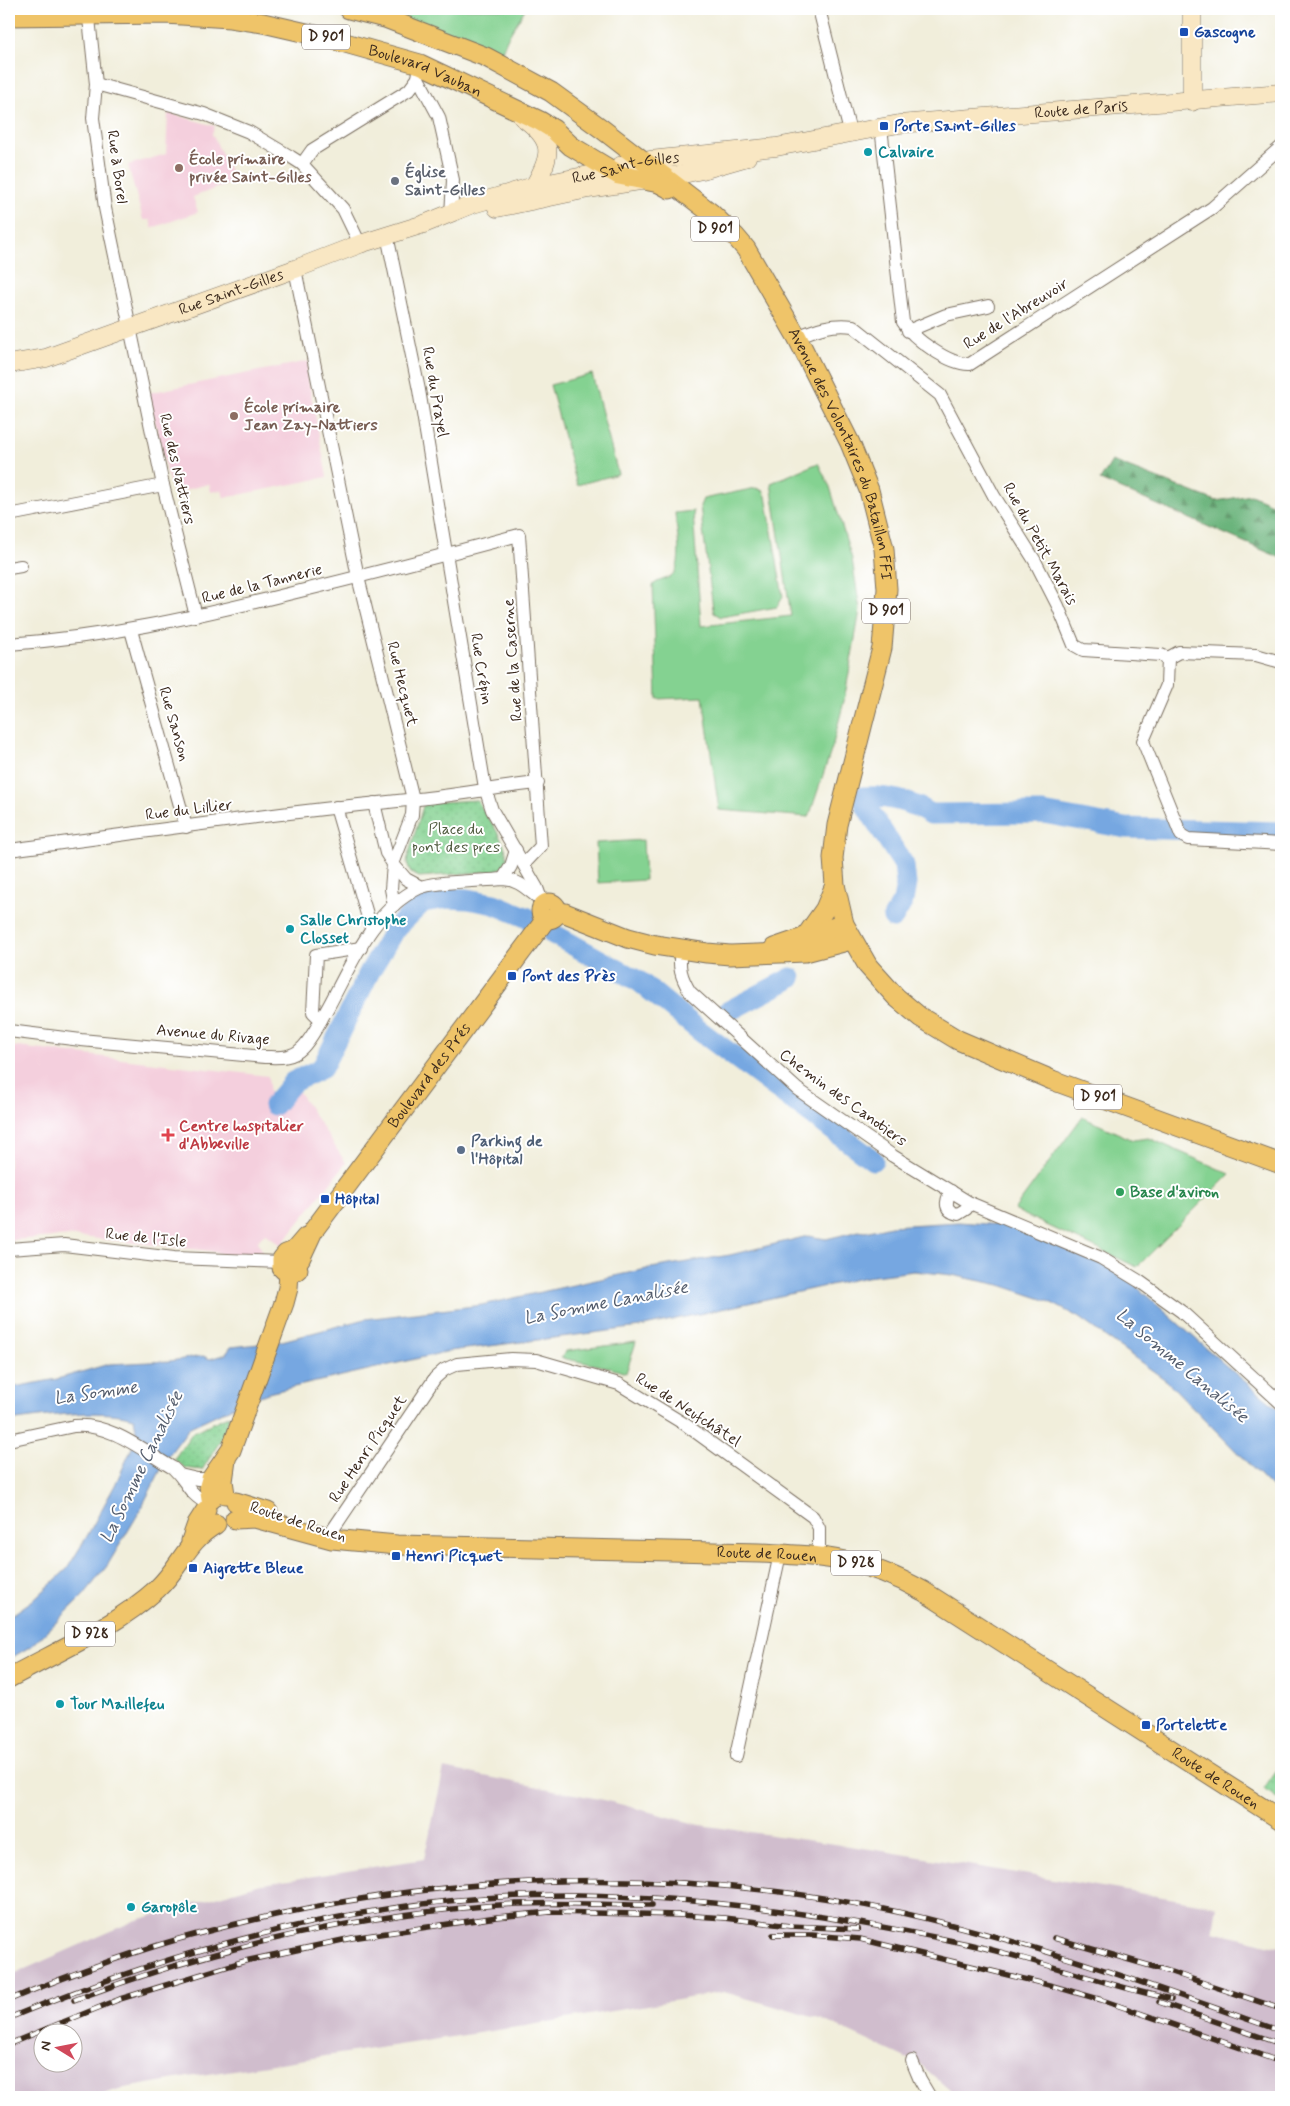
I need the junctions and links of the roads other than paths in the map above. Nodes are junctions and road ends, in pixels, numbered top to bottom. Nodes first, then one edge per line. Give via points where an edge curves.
1 (349, 9) edge
2 (819, 9) edge
3 (1192, 9) edge
4 (88, 12) edge
5 (9, 16) edge
6 (420, 71) junction
7 (96, 84) junction
8 (1281, 94) edge
9 (502, 102) junction
10 (1192, 102) junction
11 (880, 126) junction
12 (850, 132) junction
13 (607, 133) junction
14 (776, 146) junction
15 (1281, 147) edge
16 (669, 157) junction
17 (644, 161) junction
18 (302, 164) junction
19 (614, 170) junction
20 (689, 172) junction
21 (653, 178) junction
22 (534, 186) junction
23 (687, 194) junction
24 (450, 215) junction
25 (387, 235) junction
26 (360, 244) junction
27 (295, 270) junction
28 (771, 294) junction
29 (988, 306) dead end
30 (129, 329) junction
31 (908, 331) junction
32 (797, 337) junction
33 (9, 364) edge
34 (163, 485) junction
35 (9, 515) edge
36 (520, 535) joint
37 (446, 554) junction
38 (358, 577) junction
39 (196, 616) junction
40 (131, 630) junction
41 (9, 644) edge
42 (1168, 658) junction
43 (1281, 662) edge
44 (538, 783) junction
45 (485, 788) junction
46 (414, 799) junction
47 (374, 803) junction
48 (336, 807) junction
49 (186, 827) junction
50 (1281, 844) edge
51 (9, 850) edge
52 (516, 850) junction
53 (393, 864) junction
54 (524, 864) junction
55 (503, 879) junction
56 (835, 885) junction
57 (421, 887) junction
58 (394, 905) junction
59 (547, 909) junction
60 (371, 928) junction
61 (847, 932) junction
62 (806, 936) junction
63 (361, 948) junction
64 (681, 950) junction
65 (760, 953) junction
66 (321, 1020) junction
67 (9, 1031) edge
68 (1281, 1164) edge
69 (951, 1191) junction
70 (970, 1203) junction
71 (9, 1249) edge
72 (290, 1262) junction
73 (435, 1378) joint
74 (1281, 1403) edge
75 (9, 1440) edge
76 (226, 1458) junction
77 (176, 1471) junction
78 (211, 1479) junction
79 (220, 1507) junction
80 (331, 1535) junction
81 (780, 1554) junction
82 (819, 1557) junction
83 (9, 1678) edge
84 (736, 1756) dead end
85 (1281, 1820) edge
86 (912, 2061) dead end
87 (930, 2097) edge

1 - 13 main road, Boulevard Vauban / D 901 via 385,18 486,57 551,92
2 - 12 street
3 - 10 street
4 - 5 main road, Boulevard Vauban / D 901
4 - 6 main road, Boulevard Vauban / D 901 via 230,18 324,37
4 - 7 street, Rue à Borel
6 - 9 main road, Boulevard Vauban / D 901
6 - 18 street via 409,90 312,150
6 - 24 street via 440,117 454,180
7 - 18 street via 234,125
7 - 30 street, Rue à Borel via 93,118
8 - 10 street, Route de Paris
9 - 19 main road, Boulevard Vauban / D 901 via 540,121 571,146
9 - 22 street via 536,127 548,147 547,162
10 - 11 street, Route de Paris
11 - 12 street, Rue Saint-Gilles
11 - 31 street via 903,322
12 - 14 street, Rue Saint-Gilles
13 - 16 street
13 - 17 main road, Boulevard Vauban / D 901
14 - 16 street, Rue Saint-Gilles
14 - 20 street, Rue Saint-Gilles via 733,162
15 - 31 street, Rue de l'Abreuvoir via 1212,208 970,364 962,365 926,346
16 - 17 street, Rue Saint-Gilles
17 - 19 street, Rue Saint-Gilles
17 - 21 main road, Avenue des Volontaires du Bataillon FFI
18 - 26 street via 343,209
19 - 21 main road, Avenue des Volontaires du Bataillon FFI / D 901 via 625,177
19 - 22 street, Rue Saint-Gilles
20 - 21 street, Rue Saint-Gilles
20 - 23 street
21 - 23 main road, Avenue des Volontaires du Bataillon FFI
21 - 24 street, Rue Saint-Gilles
21 - 28 main road, Avenue des Volontaires du Bataillon FFI / D 901 via 706,220
22 - 24 street, Rue Saint-Gilles via 473,204
23 - 28 main road, Avenue des Volontaires du Bataillon FFI via 735,236
24 - 25 street, Rue Saint-Gilles
25 - 26 street, Rue Saint-Gilles
25 - 37 street, Rue du Prayel via 419,390
26 - 27 street, Rue Saint-Gilles
27 - 30 street, Rue Saint-Gilles
27 - 38 street, Rue Hecquet
28 - 32 main road, Avenue des Volontaires du Bataillon FFI / D 901
29 - 31 street via 946,315
30 - 33 street, Rue Saint-Gilles via 46,358
30 - 34 street, Rue des Nattiers
32 - 42 street, Rue du Petit Marais via 819,327 853,326 940,395 994,496 1035,561 1074,645 1083,650
32 - 56 main road, Avenue des Volontaires du Bataillon FFI / D 901 via 850,443 869,490 884,549 887,589 886,619 877,672 837,825 833,858
34 - 35 street
34 - 39 street, Rue des Nattiers
36 - 37 street, Rue de la Tannerie
36 - 44 street, Rue de la Caserne
37 - 38 street, Rue de la Tannerie
37 - 45 street, Rue Crépin
38 - 39 street, Rue de la Tannerie
38 - 46 street, Rue Hecquet
39 - 40 street, Rue de la Tannerie
40 - 41 street, Rue de la Tannerie
40 - 49 street, Rue Sanson
42 - 43 street via 1178,652 1256,655
42 - 50 street via 1167,685 1142,741 1178,829 1188,839
44 - 45 street, Rue du Lillier
44 - 54 street, Rue de la Caserne via 541,846
45 - 46 street, Rue du Lillier
45 - 52 street, Rue Crépin via 492,810
46 - 47 street, Rue du Lillier
46 - 53 street via 412,814
47 - 48 street, Rue du Lillier
47 - 53 street via 386,853
48 - 49 street, Rue du Lillier
48 - 60 street
49 - 51 street, Rue du Lillier
52 - 54 street, Rue Crépin
52 - 55 street
53 - 57 street via 406,879
53 - 58 street via 391,889
54 - 59 street, Rue Crépin
55 - 57 street
55 - 59 street via 526,886
56 - 61 main road, Avenue des Volontaires du Bataillon FFI / D 901
56 - 62 main road via 826,909
57 - 58 street, Avenue du Rivage
58 - 60 street, Avenue du Rivage
59 - 64 main road via 628,938
59 - 72 main road, Boulevard des Prés
60 - 63 street, Avenue du Rivage
61 - 62 main road
61 - 65 main road via 827,948
61 - 68 main road, D 901 via 868,966 896,997 958,1040 1052,1080
62 - 65 main road
63 - 66 street, Avenue du Rivage
63 - 66 street via 316,955 314,1012
64 - 65 main road via 730,955
64 - 69 street, Chemin des Canotiers via 679,968 690,992 767,1063 797,1089 893,1156
66 - 67 street, Avenue du Rivage via 301,1050 288,1057 258,1057
69 - 70 street, Chemin des Canotiers
69 - 70 street via 947,1199 949,1211 958,1214
70 - 74 street, Chemin des Canotiers via 1101,1258 1139,1281 1182,1312
71 - 72 street, Rue de l'Isle via 64,1245 174,1258
72 - 76 main road, Boulevard des Prés via 288,1288 275,1330 242,1424
73 - 80 street, Rue Henri Picquet
73 - 82 street, Rue de Neufchâtel via 457,1364 511,1359 546,1361 619,1384 694,1430 813,1517 819,1528
75 - 77 street via 85,1425 96,1427
76 - 78 main road, Boulevard des Prés
76 - 79 main road, Boulevard des Prés
77 - 78 street via 197,1479
77 - 79 street via 192,1495
78 - 79 main road via 209,1486
79 - 80 main road, Route de Rouen / D 928
79 - 83 main road, D 928 via 165,1580 140,1602 108,1624
80 - 81 main road, Route de Rouen / D 928 via 359,1542 397,1545
81 - 82 main road, Route de Rouen / D 928
81 - 84 street
82 - 85 main road, Route de Rouen / D 928 via 875,1568 923,1591
86 - 87 street

